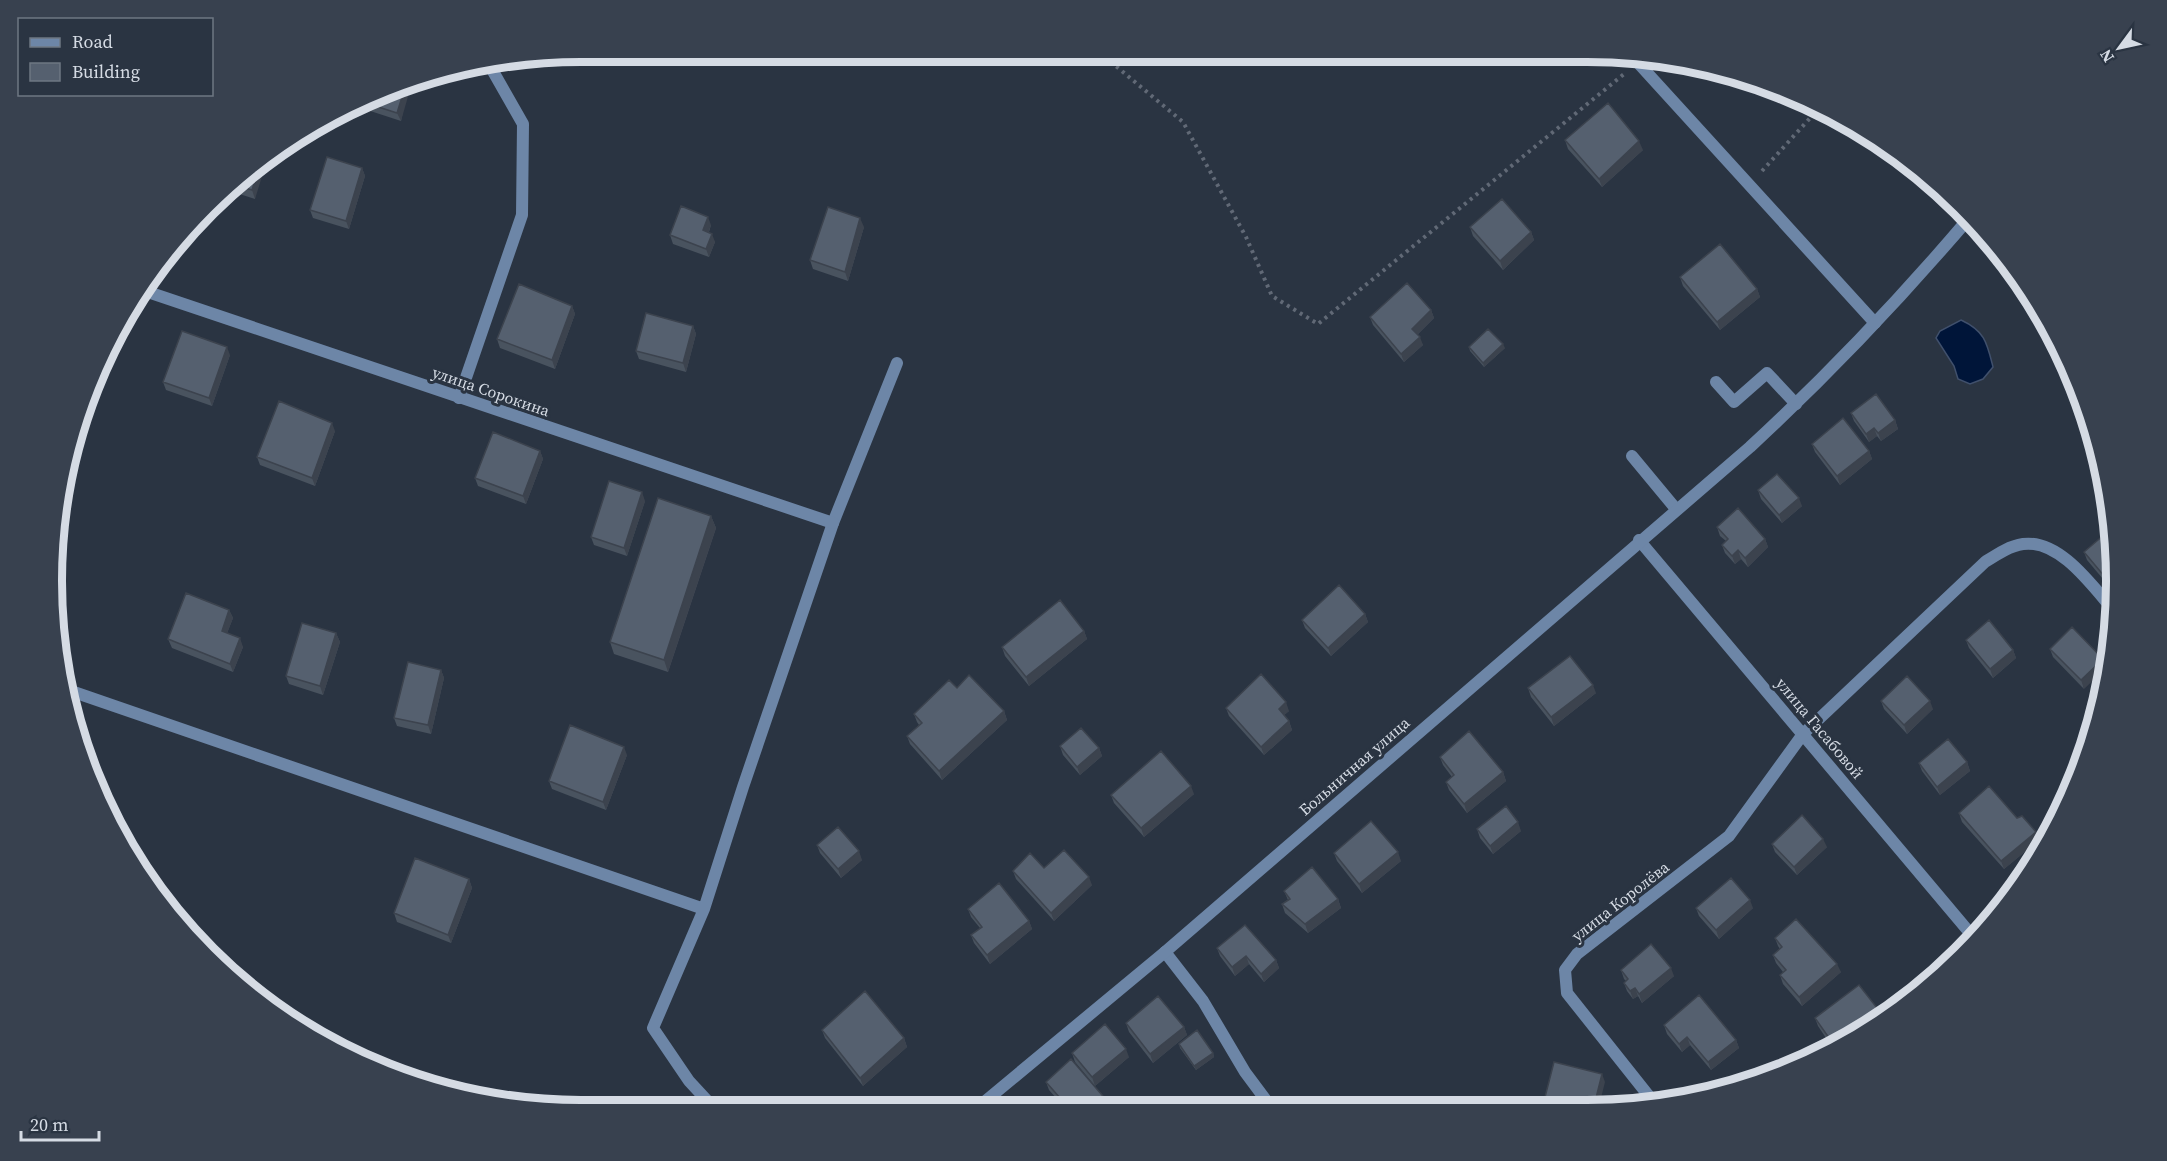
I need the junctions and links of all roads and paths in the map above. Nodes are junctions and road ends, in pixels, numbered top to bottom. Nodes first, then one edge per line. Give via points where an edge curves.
1 (1111, 62) edge
2 (1627, 64) edge
3 (1640, 65) edge
4 (492, 69) edge
5 (1814, 114) edge
6 (1761, 171) dead end
7 (1964, 225) edge
8 (149, 292) edge
9 (1875, 323) junction
10 (897, 363) dead end
11 (1716, 382) dead end
12 (459, 398) junction
13 (1796, 404) junction
14 (1632, 456) dead end
15 (1676, 510) junction
16 (833, 523) junction
17 (1639, 540) junction
18 (2105, 601) edge
19 (73, 692) edge
20 (1803, 734) junction
21 (704, 909) junction
22 (1969, 931) edge
23 (1165, 952) junction
24 (1648, 1095) edge
25 (706, 1100) edge
26 (987, 1100) edge
27 (1266, 1100) edge

1 - 2 path via 1183,122 1246,237 1272,296 1318,324
3 - 9 street
4 - 12 street via 523,124 522,216
5 - 6 path
7 - 9 street, Больничная улица
8 - 12 street, улица Сорокина
9 - 13 street, Больничная улица
10 - 16 street
11 - 13 street via 1734,402 1767,373
12 - 16 street, улица Сорокина
13 - 15 street, Больничная улица
14 - 15 street
15 - 17 street, Больничная улица
16 - 21 street
17 - 20 street, улица Гасабовой
17 - 23 street, Больничная улица
18 - 20 street, улица Королёва via 2060,554 2043,545 2009,548 1984,562
19 - 21 street
20 - 22 street, улица Гасабовой
20 - 24 street, улица Королёва via 1729,836 1577,954 1565,970 1567,993
21 - 25 street via 653,1028 689,1082
23 - 26 street, Больничная улица
23 - 27 street via 1203,1001

